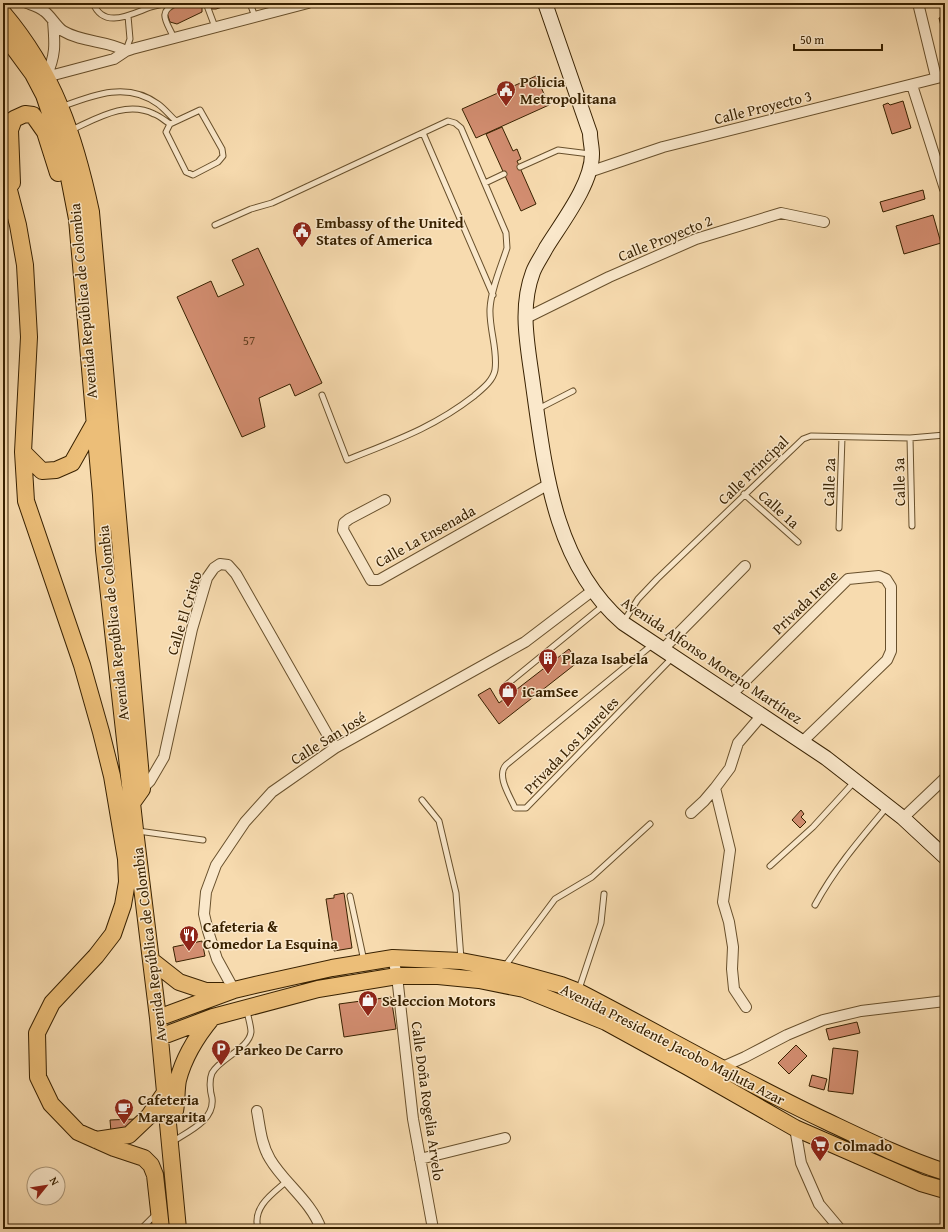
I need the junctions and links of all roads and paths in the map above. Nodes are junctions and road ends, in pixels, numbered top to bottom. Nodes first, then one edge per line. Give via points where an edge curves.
1 (26, 3) edge
2 (93, 3) edge
3 (167, 3) edge
4 (177, 3) edge
5 (206, 3) edge
6 (250, 3) edge
7 (546, 3) edge
8 (918, 3) edge
9 (301, 4) edge
10 (44, 7) edge
11 (3, 14) edge
12 (128, 16) junction
13 (255, 17) junction
14 (53, 21) junction
15 (215, 27) junction
16 (3, 33) edge
17 (174, 38) junction
18 (126, 51) junction
19 (46, 77) junction
20 (941, 77) edge
21 (912, 85) junction
22 (56, 109) junction
23 (176, 121) junction
24 (170, 124) junction
25 (65, 133) junction
26 (423, 133) junction
27 (592, 155) junction
28 (3, 167) edge
29 (520, 167) dead end
30 (589, 172) junction
31 (504, 174) dead end
32 (485, 183) junction
33 (945, 189) edge
34 (11, 197) junction
35 (77, 220) junction
36 (824, 222) dead end
37 (215, 225) dead end
38 (493, 295) junction
39 (524, 319) junction
40 (573, 391) dead end
41 (322, 395) dead end
42 (537, 410) junction
43 (94, 424) junction
44 (945, 435) edge
45 (842, 437) junction
46 (910, 438) junction
47 (23, 452) junction
48 (549, 484) junction
49 (744, 494) junction
50 (385, 500) dead end
51 (912, 526) dead end
52 (839, 528) dead end
53 (798, 542) dead end
54 (746, 566) dead end
55 (592, 591) junction
56 (604, 605) junction
57 (623, 623) junction
58 (663, 650) junction
59 (504, 686) dead end
60 (731, 695) junction
61 (762, 715) junction
62 (802, 742) junction
63 (336, 748) junction
64 (945, 778) edge
65 (855, 780) junction
66 (715, 788) junction
67 (142, 789) junction
68 (422, 800) dead end
69 (132, 803) junction
70 (888, 806) junction
71 (691, 813) dead end
72 (903, 818) junction
73 (650, 824) dead end
74 (135, 830) junction
75 (203, 840) dead end
76 (945, 856) edge
77 (770, 866) dead end
78 (604, 894) dead end
79 (350, 896) dead end
80 (815, 905) dead end
81 (393, 958) junction
82 (152, 960) junction
83 (461, 961) junction
84 (364, 962) junction
85 (503, 969) junction
86 (397, 976) junction
87 (234, 990) junction
88 (579, 992) junction
89 (945, 1001) edge
90 (746, 1007) dead end
91 (247, 1008) junction
92 (158, 1018) junction
93 (213, 1018) junction
94 (160, 1037) junction
95 (715, 1074) junction
96 (166, 1091) junction
97 (257, 1111) dead end
98 (795, 1128) junction
99 (171, 1138) junction
100 (505, 1138) dead end
101 (96, 1140) junction
102 (420, 1159) junction
103 (945, 1172) edge
104 (288, 1181) junction
105 (945, 1190) edge
106 (159, 1211) junction
107 (141, 1229) edge
108 (161, 1229) edge
109 (178, 1229) edge
110 (258, 1229) edge
111 (321, 1229) edge
112 (433, 1229) edge
113 (840, 1229) edge

1 - 10 street
2 - 12 lane via 96,11 103,17
3 - 12 lane
4 - 17 lane via 167,7 164,12
5 - 15 lane
6 - 13 lane
7 - 27 main road, Avenida Alfonso Moreno Martínez via 590,133
8 - 20 street
9 - 13 street
10 - 14 street
11 - 19 main road
12 - 18 lane via 130,39
13 - 15 street
14 - 18 street via 63,31 78,38 116,45
14 - 19 street via 56,50
15 - 17 street
16 - 22 main road, Avenida República de Colombia
17 - 18 street
18 - 19 street via 114,59
19 - 22 main road
20 - 21 street, Calle Proyecto 3
21 - 30 street, Calle Proyecto 3 via 663,147
21 - 33 street
22 - 23 lane via 95,94 134,93 160,105
22 - 25 main road, Avenida República de Colombia
23 - 24 lane
23 - 24 lane via 200,110 222,148 221,160 196,174 186,172 167,135 166,130
24 - 25 lane via 144,110 130,109 117,111
25 - 35 main road, Avenida República de Colombia
25 - 67 main road via 81,163 91,212
26 - 32 lane via 448,121 455,123 461,128
26 - 37 lane via 272,203
26 - 38 lane
27 - 29 lane via 558,150
27 - 30 main road, Avenida Alfonso Moreno Martínez
28 - 34 main road, Avenida República de Colombia
30 - 39 main road, Avenida Alfonso Moreno Martínez via 582,189 533,271
31 - 32 lane
32 - 38 lane via 507,241
34 - 35 main road via 10,130 14,119 25,114 33,115 45,132 63,198
34 - 47 main road, Avenida República de Colombia via 25,265 29,337
35 - 43 main road, Avenida República de Colombia
36 - 39 street, Calle Proyecto 2 via 782,213 696,239
38 - 41 lane via 490,310 495,371 481,390 453,413 423,430 347,460
39 - 42 main road, Avenida Alfonso Moreno Martínez
40 - 42 lane
42 - 48 main road, Avenida Alfonso Moreno Martínez
43 - 47 main road via 72,462 56,470 42,471
43 - 69 main road, Avenida República de Colombia via 104,550
44 - 46 lane, Calle Principal
45 - 46 lane, Calle Principal
45 - 49 lane, Calle Principal via 811,436 803,439
45 - 52 lane, Calle 2a
46 - 51 lane, Calle 3a
47 - 101 main road, Avenida República de Colombia via 26,501 82,664 95,710 112,776 126,859 127,882 123,905 113,934 96,956 52,1002 37,1033 38,1077 51,1104 78,1132
48 - 50 street, Calle La Ensenada via 379,580 371,580 343,530 344,522
48 - 55 main road, Avenida Alfonso Moreno Martínez via 552,502 565,537
49 - 53 lane, Calle 1a
49 - 57 lane, Calle Principal via 643,594
54 - 58 street
55 - 56 main road, Avenida Alfonso Moreno Martínez
55 - 63 street, Calle San José via 525,642
56 - 57 main road, Avenida Alfonso Moreno Martínez
56 - 59 lane
57 - 58 main road, Avenida Alfonso Moreno Martínez
58 - 58 lane, Privada Los Laureles via 502,769 502,776 515,808 526,808
58 - 60 main road, Avenida Alfonso Moreno Martínez
60 - 61 main road, Avenida Alfonso Moreno Martínez
60 - 62 street, Privada Irene via 848,579 879,576 886,579 891,587 891,651 887,660
61 - 62 main road, Avenida Alfonso Moreno Martínez
61 - 66 street via 738,743 730,768
62 - 65 main road, Avenida Alfonso Moreno Martínez
63 - 67 street, Calle El Cristo via 236,574 228,565 220,564 207,578 192,629 164,757 150,781
63 - 87 street, Calle San José via 272,792 245,822 216,865 206,892 204,914 217,959
64 - 72 street
65 - 70 main road, Avenida Alfonso Moreno Martínez
65 - 77 lane via 813,827
66 - 71 street
66 - 90 street via 730,850 723,902 733,947 734,989
67 - 69 main road
68 - 83 lane via 439,821 456,894
69 - 74 main road, Avenida República de Colombia
70 - 72 main road, Avenida Alfonso Moreno Martínez
70 - 80 lane via 847,854 827,882
72 - 76 main road, Avenida Alfonso Moreno Martínez
73 - 85 lane via 592,877 555,899
74 - 75 lane
74 - 82 main road, Avenida República de Colombia
78 - 88 lane via 601,923
79 - 84 lane
81 - 83 main road, Avenida Presidente Jacobo Majluta Azar
81 - 84 main road, Avenida Presidente Jacobo Majluta Azar
81 - 86 street, Calle Doña Rogelia Arvelo
82 - 87 main road via 172,978 190,986 206,991
82 - 92 main road, Avenida República de Colombia
83 - 85 main road, Avenida Presidente Jacobo Majluta Azar
84 - 87 main road, Avenida Presidente Jacobo Majluta Azar
85 - 88 main road, Avenida Presidente Jacobo Majluta Azar
86 - 91 main road, Avenida Presidente Jacobo Majluta Azar via 318,989
86 - 95 main road, Avenida Presidente Jacobo Majluta Azar via 479,980 524,989 606,1022
86 - 102 street, Calle Doña Rogelia Arvelo
87 - 92 main road, Avenida Presidente Jacobo Majluta Azar
88 - 95 main road, Avenida Presidente Jacobo Majluta Azar
89 - 95 street via 861,1011 823,1020 788,1034
91 - 93 main road, Avenida Presidente Jacobo Majluta Azar
91 - 99 lane via 251,1032 248,1040 212,1074 211,1113 206,1119
92 - 94 main road, Avenida República de Colombia
93 - 94 main road, Avenida Presidente Jacobo Majluta Azar
93 - 99 main road via 200,1032 185,1059 179,1079
94 - 96 main road, Avenida República de Colombia
95 - 98 main road, Avenida Presidente Jacobo Majluta Azar
95 - 103 main road, Avenida Presidente Jacobo Majluta Azar via 883,1148
96 - 99 main road, Avenida República de Colombia
96 - 101 main road via 150,1116 129,1135
97 - 104 street via 262,1139 270,1159
98 - 105 main road, Avenida Presidente Jacobo Majluta Azar via 921,1183
98 - 113 street via 801,1163 819,1204
99 - 109 main road, Avenida República de Colombia
100 - 102 street
101 - 106 main road, Avenida República de Colombia via 144,1158 151,1165 155,1175
102 - 112 street, Calle Doña Rogelia Arvelo
104 - 110 lane via 268,1197 259,1209 256,1222
104 - 111 street via 306,1203
106 - 107 lane
106 - 108 main road, Avenida República de Colombia

